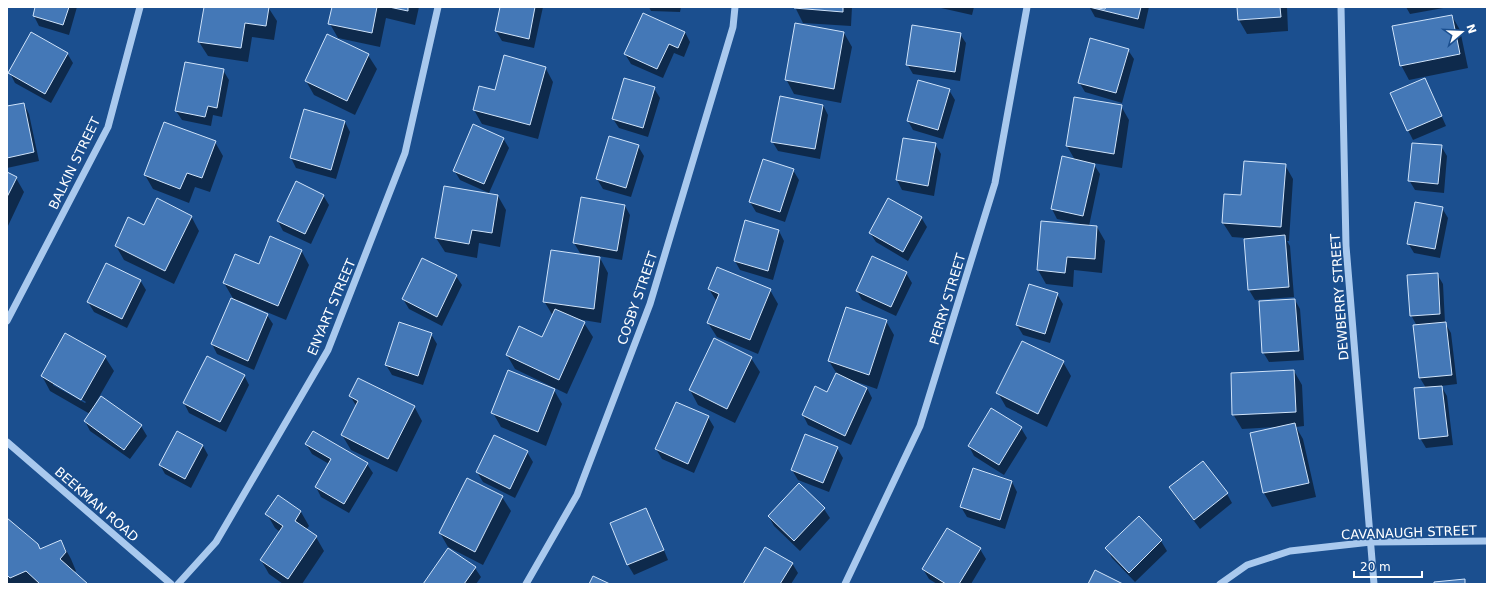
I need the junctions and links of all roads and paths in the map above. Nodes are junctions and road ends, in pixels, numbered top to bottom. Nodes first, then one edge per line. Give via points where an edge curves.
1 (140, 7) edge
2 (438, 7) edge
3 (735, 7) edge
4 (1027, 7) edge
5 (1341, 7) edge
6 (7, 321) edge
7 (7, 442) edge
8 (1487, 541) edge
9 (1371, 542) junction
10 (172, 584) edge
11 (178, 584) edge
12 (526, 584) edge
13 (845, 584) edge
14 (1220, 584) edge
15 (1374, 584) edge

1 - 6 street, BALKIN STREET via 108,127
2 - 11 street, ENYART STREET via 405,153 328,350 216,542
3 - 12 street, COSBY STREET via 733,27 650,304 577,494
4 - 13 street, PERRY STREET via 995,183 920,426
5 - 9 street, DEWBERRY STREET via 1346,246
7 - 10 street, BEEKMAN ROAD
8 - 9 street, CAVANAUGH STREET
9 - 14 street, CAVANAUGH STREET via 1290,552 1247,565
9 - 15 street, DEWBERRY STREET

